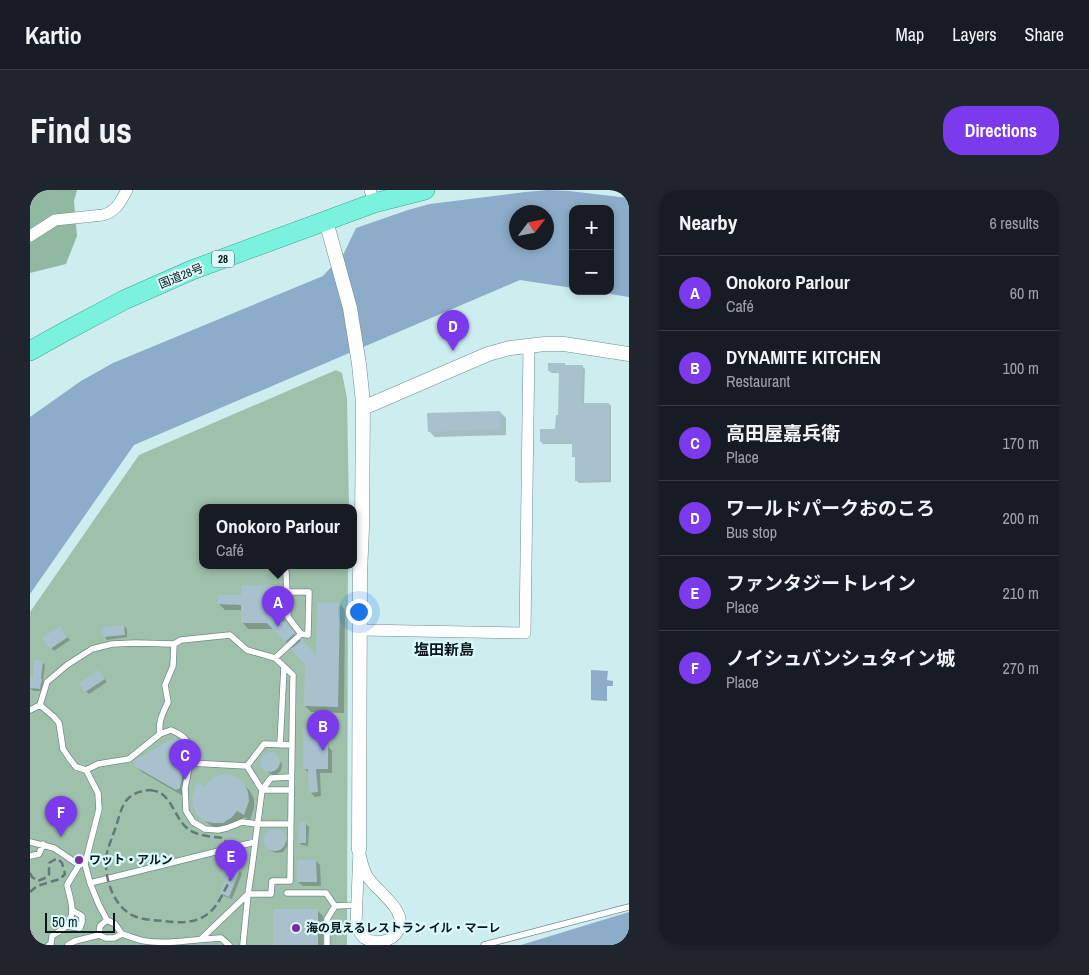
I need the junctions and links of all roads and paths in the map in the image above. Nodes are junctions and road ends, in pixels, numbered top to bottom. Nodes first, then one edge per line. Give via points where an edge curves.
1 (127, 190) edge
2 (424, 190) edge
3 (372, 196) edge
4 (326, 221) junction
5 (30, 236) edge
6 (529, 346) junction
7 (30, 351) edge
8 (629, 354) edge
9 (363, 408) junction
10 (286, 572) dead end
11 (287, 592) junction
12 (361, 630) junction
13 (301, 634) junction
14 (174, 644) junction
15 (275, 658) junction
16 (284, 667) junction
17 (40, 705) junction
18 (30, 710) edge
19 (160, 734) junction
20 (280, 745) junction
21 (292, 745) junction
22 (190, 763) junction
23 (247, 766) junction
24 (86, 770) junction
25 (291, 777) junction
26 (262, 790) junction
27 (291, 790) junction
28 (257, 824) junction
29 (290, 824) junction
30 (30, 842) edge
31 (255, 842) junction
32 (43, 844) junction
33 (359, 850) junction
34 (30, 856) edge
35 (82, 865) junction
36 (90, 883) junction
37 (286, 893) dead end
38 (248, 894) junction
39 (336, 906) junction
40 (357, 906) junction
41 (629, 907) edge
42 (72, 910) junction
43 (107, 920) junction
44 (66, 926) junction
45 (122, 934) junction
46 (30, 935) edge
47 (99, 935) junction
48 (30, 939) edge
49 (201, 939) junction
50 (75, 943) edge
51 (175, 944) edge
52 (49, 945) edge
53 (68, 945) edge
54 (229, 945) edge
55 (244, 945) edge
56 (327, 945) edge
57 (484, 945) edge

1 - 5 street via 110,213 55,220
2 - 3 highway, 国道28号 / 28
3 - 4 highway, 国道28号 / 28
4 - 7 highway, 国道28号 / 28 via 192,270 98,314
4 - 9 street via 350,308
6 - 8 street via 564,344
6 - 9 street via 488,354
6 - 12 street via 525,633
9 - 12 street
10 - 11 lane
11 - 13 lane via 288,617
11 - 13 lane via 309,592 308,634
12 - 33 street
13 - 15 lane
14 - 15 lane via 181,640 230,635 247,650
14 - 17 lane via 112,644 92,650 67,664 47,682
14 - 19 lane via 172,672 165,685 168,702 162,713
15 - 16 lane
16 - 20 lane
16 - 21 lane via 293,675
17 - 18 lane
17 - 24 lane via 59,723 63,749 69,758 76,767
19 - 22 lane via 171,730 182,735 190,746
19 - 24 lane via 129,759 98,764
20 - 21 lane
20 - 23 lane via 264,744
21 - 25 lane
22 - 23 lane
22 - 28 lane via 185,788 186,811 194,822 205,829 218,830 242,822
23 - 26 lane
24 - 35 lane via 98,793 99,809
25 - 26 lane via 271,778
25 - 27 lane
26 - 27 lane
26 - 28 lane
27 - 29 lane
28 - 29 lane
28 - 31 lane
29 - 38 lane via 290,881 272,881 271,894
30 - 32 lane
31 - 36 lane
31 - 38 lane
32 - 34 lane via 39,854
32 - 35 lane
33 - 40 street
33 - 40 street via 366,874 399,914 400,926 396,936 383,943 364,938 356,925
35 - 36 lane
35 - 42 lane via 67,885
36 - 43 lane
37 - 39 lane via 326,893
38 - 49 lane
38 - 55 lane
39 - 40 lane
39 - 56 lane via 327,919
41 - 57 lane
42 - 44 lane
42 - 44 lane via 82,916 80,928
43 - 45 lane via 115,924
43 - 47 lane via 100,926
44 - 52 lane via 52,936
45 - 47 lane via 114,938
45 - 51 lane
46 - 48 lane
47 - 50 lane
49 - 51 lane
49 - 54 lane via 221,938
50 - 53 lane

